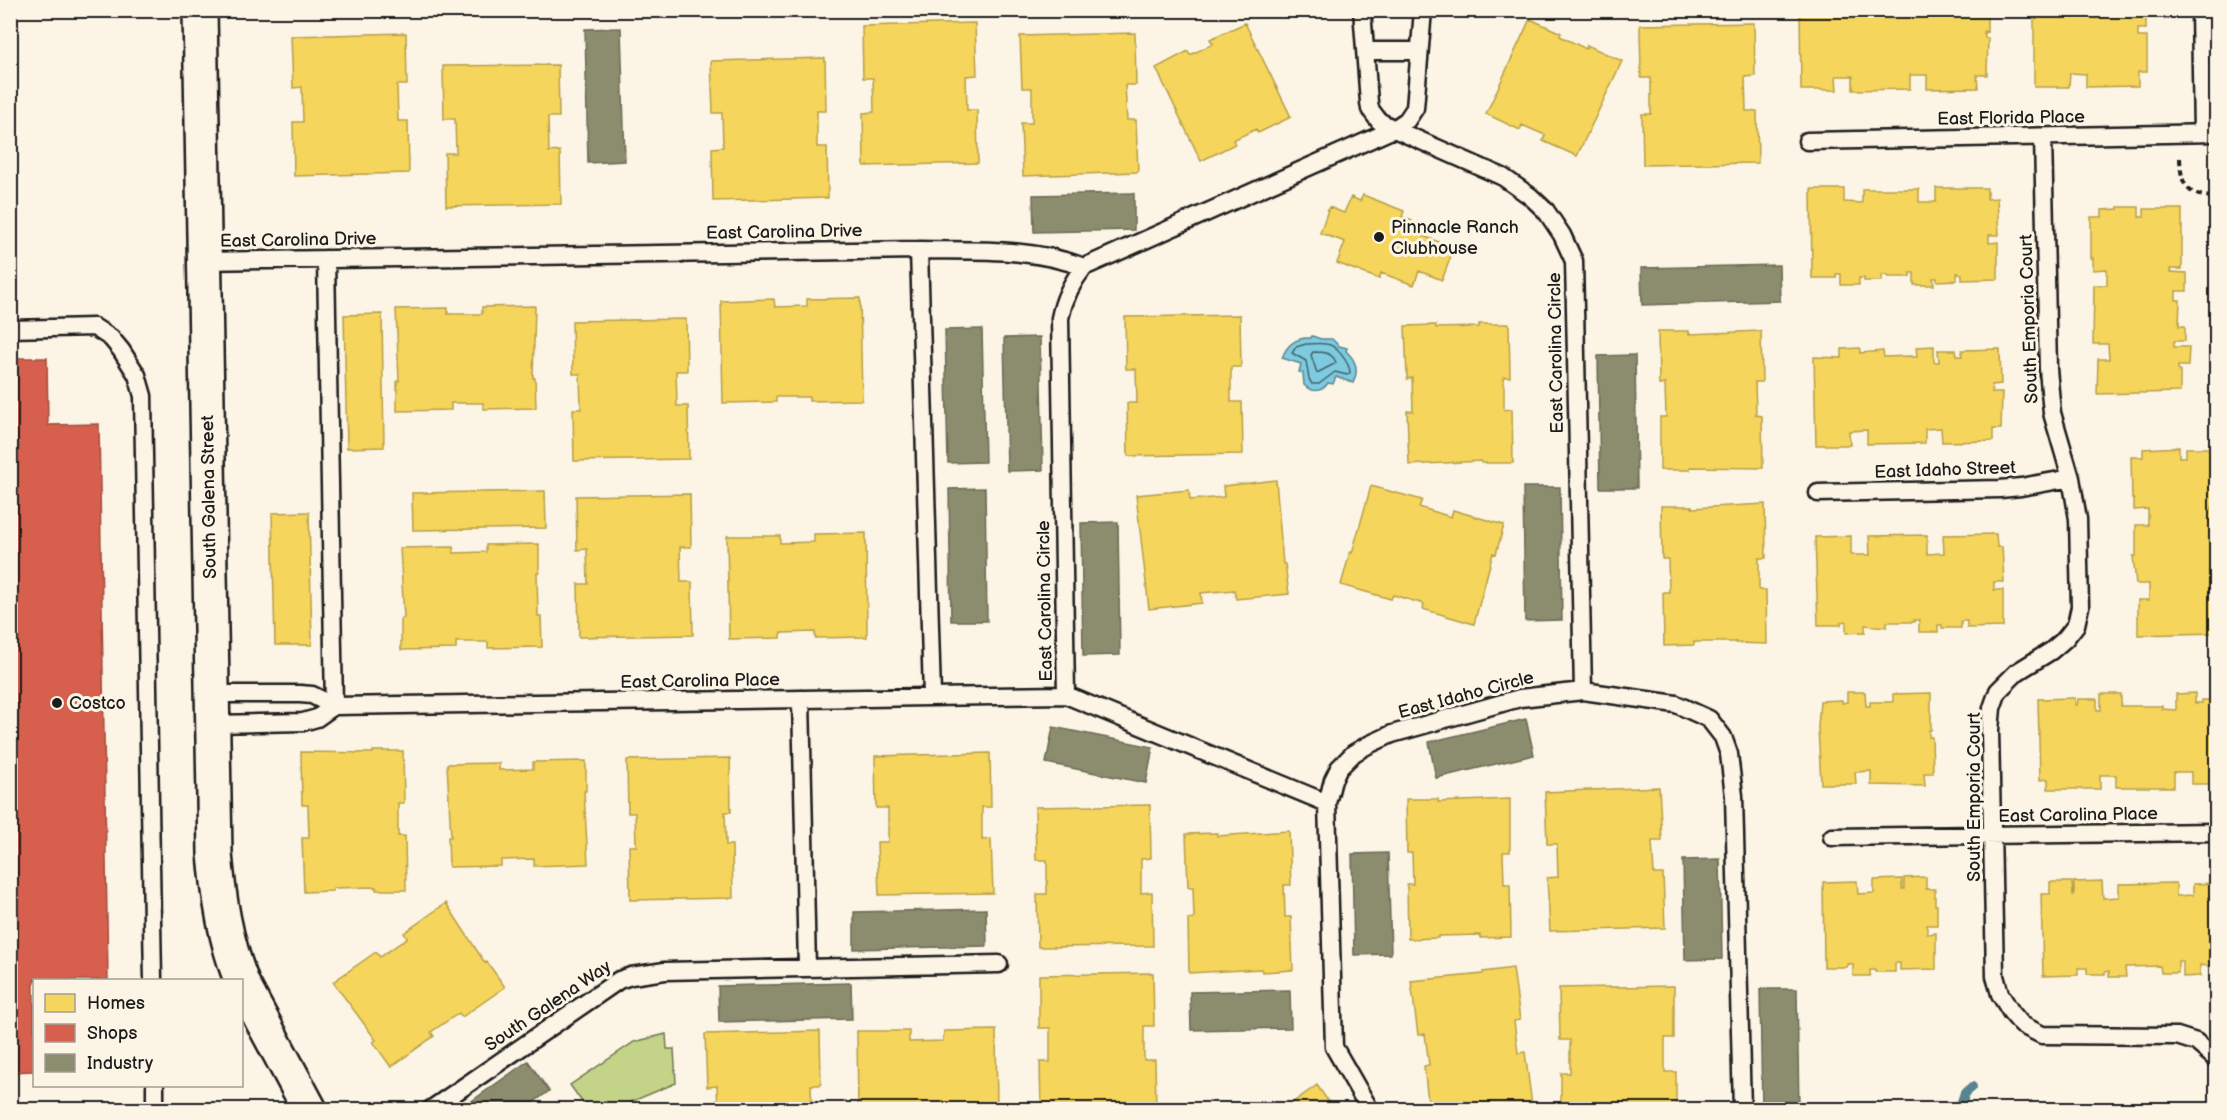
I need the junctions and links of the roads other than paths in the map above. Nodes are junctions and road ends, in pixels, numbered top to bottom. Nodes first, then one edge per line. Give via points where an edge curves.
1 (200, 10) edge
2 (1362, 10) edge
3 (1423, 10) edge
4 (2200, 10) edge
5 (1366, 51) junction
6 (1419, 51) junction
7 (1394, 129) junction
8 (2209, 133) edge
9 (2043, 137) junction
10 (1807, 141) dead end
11 (919, 250) junction
12 (326, 259) junction
13 (204, 261) junction
14 (1084, 267) junction
15 (10, 329) edge
16 (2071, 478) junction
17 (1818, 493) dead end
18 (1583, 691) junction
19 (1066, 695) junction
20 (932, 696) junction
21 (801, 699) junction
22 (334, 706) junction
23 (214, 709) junction
24 (1327, 802) junction
25 (2217, 832) edge
26 (1993, 836) junction
27 (1832, 837) dead end
28 (999, 964) dead end
29 (807, 968) junction
30 (153, 979) edge
31 (240, 979) edge
32 (243, 986) edge
33 (2217, 1059) edge
34 (155, 1087) edge
35 (155, 1110) edge
36 (309, 1110) edge
37 (430, 1110) edge
38 (1370, 1110) edge
39 (1742, 1110) edge

1 - 13 street, South Galena Street
2 - 5 lane, East Carolina Circle
3 - 6 lane
4 - 8 lane
5 - 6 lane
5 - 7 lane, East Carolina Circle via 1370,109 1379,121
6 - 7 lane via 1415,108
7 - 14 lane
7 - 18 lane, East Carolina Circle via 1503,177 1530,196 1546,211 1574,261
8 - 9 lane, East Florida Place
9 - 10 lane, East Florida Place
9 - 16 lane, South Emporia Court via 2049,378 2056,430
11 - 12 lane, East Carolina Drive
11 - 14 lane via 1031,252
11 - 20 lane
12 - 13 lane, East Carolina Drive
12 - 22 lane
13 - 23 street, South Galena Street
14 - 19 lane, East Carolina Circle via 1064,300 1060,318
15 - 30 lane via 94,327 121,350 137,375 144,396
16 - 17 lane, East Idaho Street via 2013,488
16 - 26 lane, South Emporia Court via 2079,538 2079,613 2076,625 2065,639 2017,672 1995,696 1990,730
18 - 24 lane, East Idaho Circle via 1520,698 1392,734 1354,753 1339,768
18 - 39 lane, East Idaho Circle via 1676,704 1709,719 1723,737 1734,796
19 - 20 lane, East Carolina Place
19 - 24 lane, East Carolina Circle
20 - 21 lane, East Carolina Place
21 - 22 lane, East Carolina Place
21 - 29 lane
22 - 23 lane, East Carolina Place via 312,695 300,694
22 - 23 lane, East Carolina Place via 303,722
23 - 31 street, South Galena Street via 218,891
24 - 38 lane, East Idaho Circle via 1334,1047
25 - 26 lane, East Carolina Place
26 - 27 lane, East Carolina Place
26 - 33 lane, South Emporia Court via 1995,976 2006,1005 2022,1025 2042,1035 2177,1036 2196,1042
28 - 29 lane, South Galena Way
29 - 37 lane, South Galena Way via 631,975
32 - 36 street, South Galena Street
34 - 35 lane

